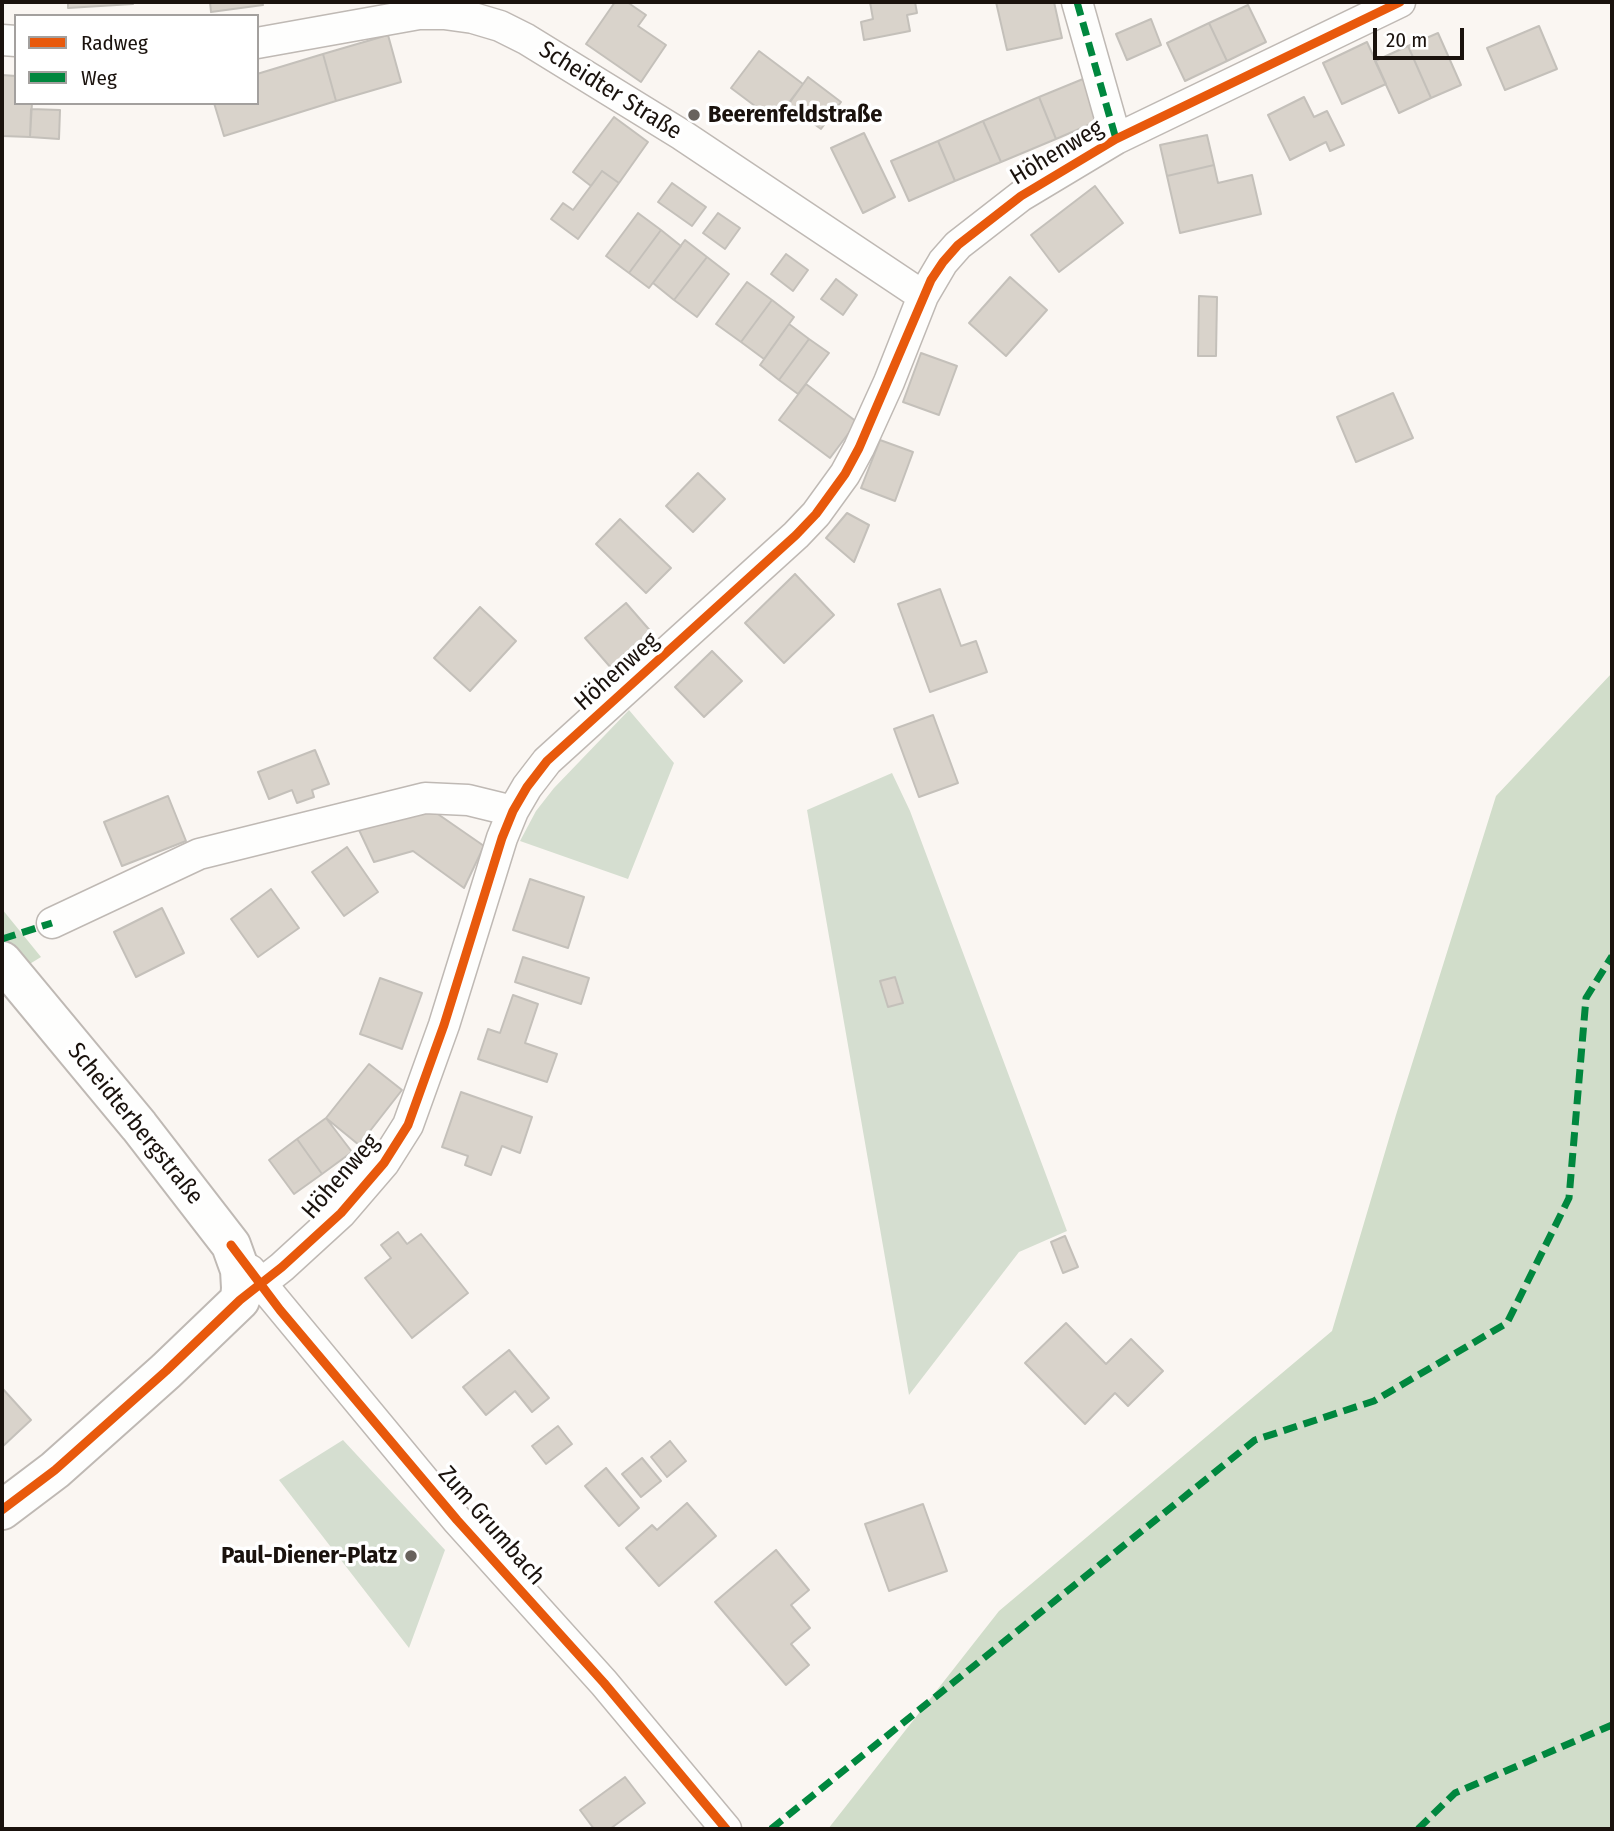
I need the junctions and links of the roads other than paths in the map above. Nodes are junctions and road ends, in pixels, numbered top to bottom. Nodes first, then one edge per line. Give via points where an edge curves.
1 (1077, 2) edge
2 (1400, 2) edge
3 (259, 43) edge
4 (1116, 139) junction
5 (923, 296) junction
6 (513, 811) junction
7 (52, 923) dead end
8 (2, 961) edge
9 (250, 1292) junction
10 (2, 1510) edge
11 (726, 1829) edge

1 - 4 street
2 - 4 street, Höhenweg
3 - 5 street, Scheidter Straße via 419,14 454,15 500,26 682,135
4 - 5 street, Höhenweg via 1021,196 968,238 943,262
5 - 6 street, Höhenweg via 859,448 816,514 547,761
6 - 7 street via 468,800 425,798 199,854
6 - 9 street, Höhenweg via 408,1125 384,1163 341,1213
8 - 9 street, Scheidterbergstraße via 231,1245
9 - 10 street, Höhenweg via 55,1470
9 - 11 street, Zum Grumbach via 604,1683

